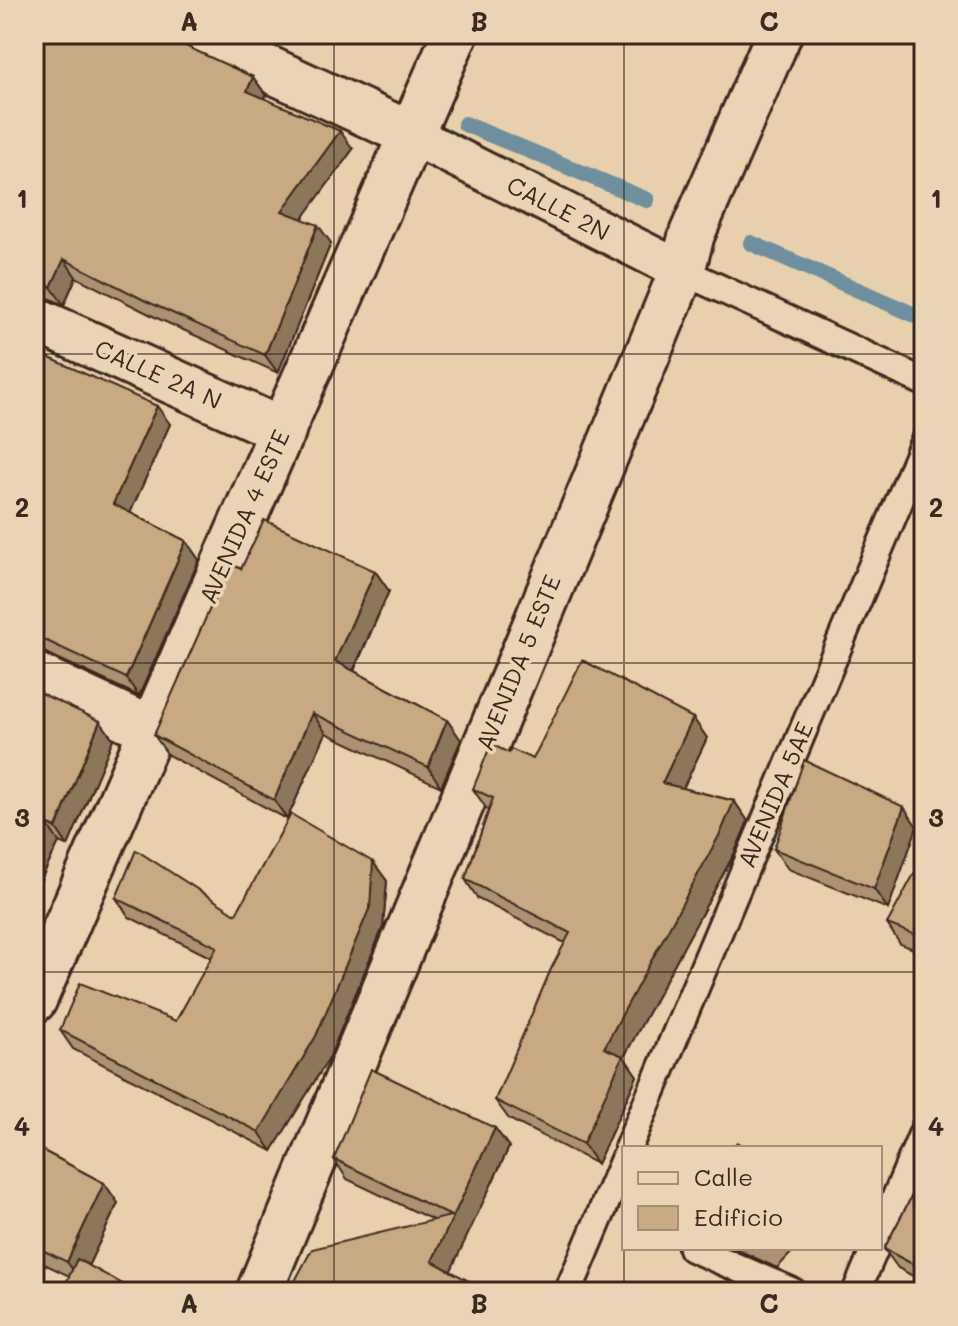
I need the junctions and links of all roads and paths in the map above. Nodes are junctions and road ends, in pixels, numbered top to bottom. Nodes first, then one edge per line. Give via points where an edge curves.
1 (193, 34) edge
2 (455, 34) edge
3 (779, 34) edge
4 (410, 134) junction
5 (682, 271) junction
6 (34, 319) edge
7 (924, 382) edge
8 (283, 431) junction
9 (924, 442) edge
10 (34, 675) edge
11 (152, 730) junction
12 (34, 1000) edge
13 (924, 1130) edge
14 (629, 1146) edge
15 (622, 1169) edge
16 (613, 1214) edge
17 (882, 1230) edge
18 (697, 1250) edge
19 (874, 1250) edge
20 (259, 1292) edge
21 (568, 1292) edge
22 (793, 1292) edge
23 (856, 1292) edge

1 - 4 street, CALLE 2N
2 - 4 street, AVENIDA 4 ESTE
3 - 5 street, AVENIDA 5 ESTE via 692,234
4 - 5 street, CALLE 2N
4 - 8 street, AVENIDA 4 ESTE
5 - 7 lane, CALLE 2N
5 - 20 street, AVENIDA 5 ESTE
6 - 8 street, CALLE 2A N
8 - 11 street, AVENIDA 4 ESTE
9 - 14 lane, AVENIDA 5AE
10 - 11 street
11 - 12 street, AVENIDA 4 ESTE
13 - 17 lane
15 - 16 lane
16 - 21 lane
18 - 22 lane
19 - 23 lane

